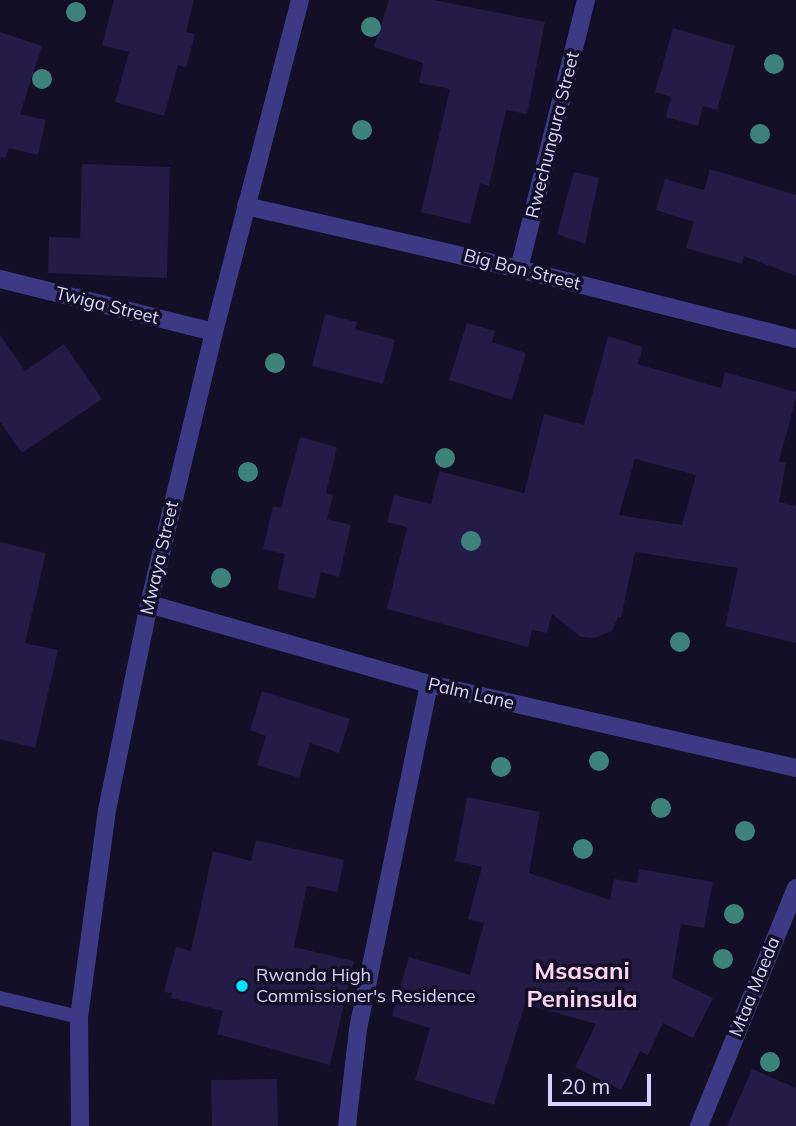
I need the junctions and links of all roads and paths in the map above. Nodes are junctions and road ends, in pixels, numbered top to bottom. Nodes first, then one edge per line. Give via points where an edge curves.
1 (300, 0) edge
2 (586, 0) edge
3 (246, 206) junction
4 (519, 269) junction
5 (0, 279) edge
6 (214, 332) junction
7 (796, 339) edge
8 (149, 604) junction
9 (429, 684) junction
10 (796, 768) edge
11 (796, 888) edge
12 (0, 998) edge
13 (79, 1017) junction
14 (80, 1126) edge
15 (347, 1126) edge
16 (699, 1126) edge

1 - 3 street, Mwaya Street
2 - 4 street, Rwechungura Street
3 - 4 street, Big Bon Street
3 - 6 street, Mwaya Street
4 - 7 street, Big Bon Street
5 - 6 street, Twiga Street
6 - 8 street, Mwaya Street
8 - 9 street, Palm Lane
8 - 13 street, Mwaya Street via 107,810
9 - 10 street, Palm Lane
9 - 15 street via 358,1029
11 - 16 street, Mtaa Maeda
12 - 13 lane
13 - 14 street, Mwaya Street

